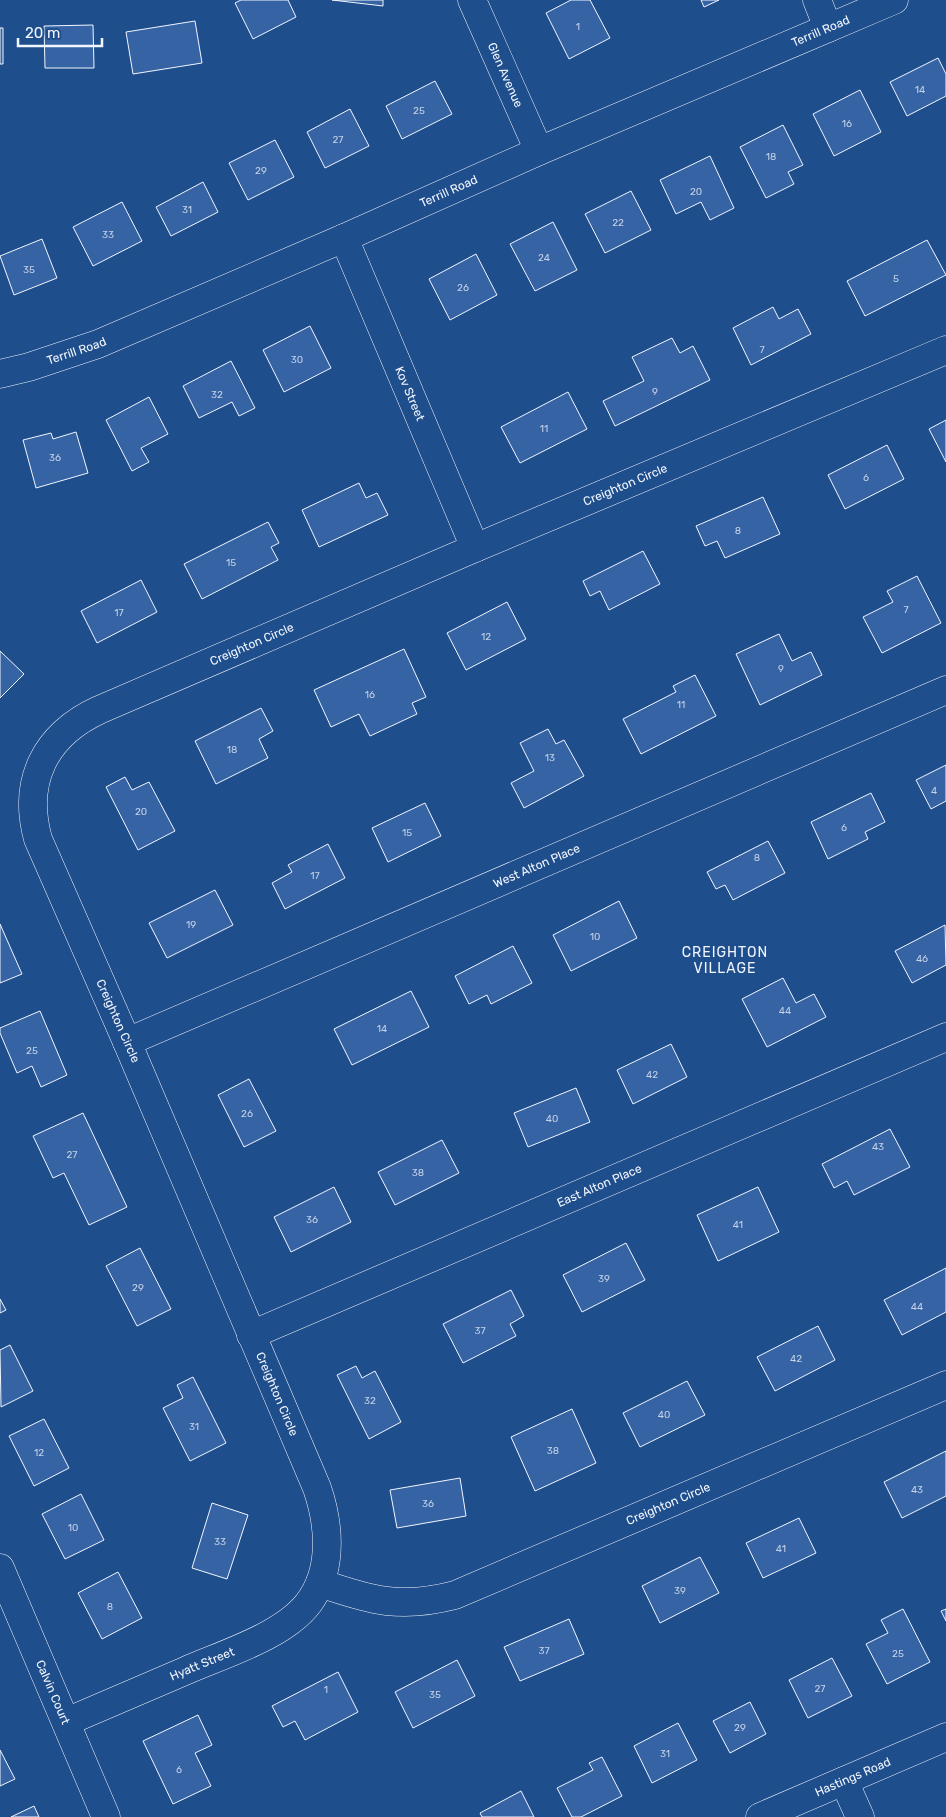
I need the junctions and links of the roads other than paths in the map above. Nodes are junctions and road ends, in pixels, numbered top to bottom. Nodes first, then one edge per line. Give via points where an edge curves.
1 (472, 0) edge
2 (817, 0) edge
3 (894, 0) edge
4 (828, 28) junction
5 (539, 151) junction
6 (344, 238) junction
7 (946, 350) edge
8 (0, 374) edge
9 (475, 548) junction
10 (946, 690) edge
11 (946, 1037) edge
12 (128, 1042) junction
13 (252, 1334) junction
14 (946, 1385) edge
15 (0, 1568) edge
16 (320, 1583) junction
17 (66, 1722) junction
18 (946, 1737) edge
19 (844, 1781) junction
20 (106, 1817) edge
21 (760, 1817) edge
22 (860, 1817) edge

1 - 5 street, Glen Avenue
2 - 4 street
3 - 4 street, Terrill Road
4 - 5 street, Terrill Road
5 - 6 street, Terrill Road
6 - 8 street, Terrill Road via 98,344
6 - 9 street, Kov Street
7 - 9 street, Creighton Circle
9 - 12 street, Creighton Circle via 81,718 54,742 45,755 34,784 32,818 38,839
10 - 12 street, West Alton Place
11 - 13 street, East Alton Place
12 - 13 street, Creighton Circle
13 - 16 street, Creighton Circle via 324,1508 327,1547
14 - 16 street, Creighton Circle via 455,1595 429,1602 402,1604 375,1600
15 - 17 street, Calvin Court
16 - 17 street, Hyatt Street via 311,1600 279,1628
17 - 20 street, Calvin Court
18 - 19 street, Hastings Road
19 - 21 street, Hastings Road
19 - 22 street

